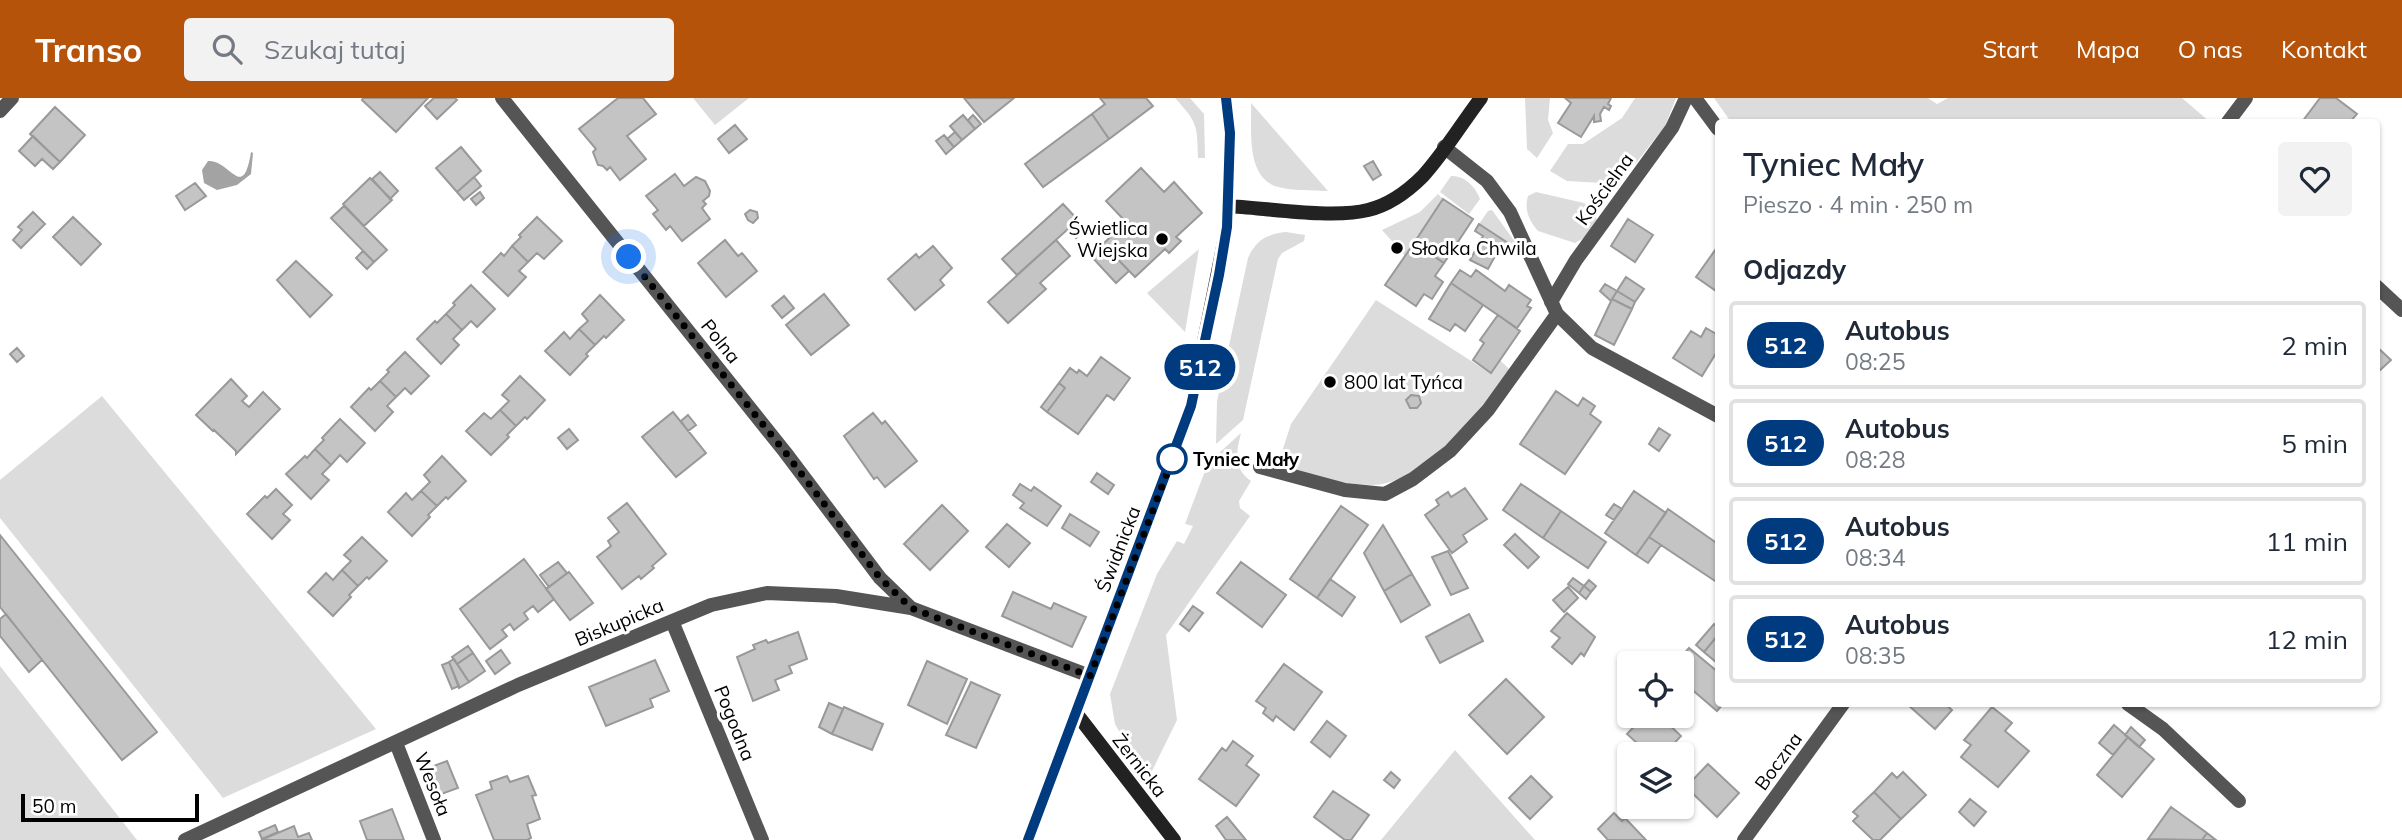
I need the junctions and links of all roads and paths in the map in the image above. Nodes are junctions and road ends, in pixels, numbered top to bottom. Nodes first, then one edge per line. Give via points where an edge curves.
1 (12, 98) edge
2 (502, 98) edge
3 (1226, 98) edge
4 (1481, 98) edge
5 (1686, 98) edge
6 (1695, 98) edge
7 (2246, 98) edge
8 (0, 111) edge
9 (2230, 119) edge
10 (1715, 125) edge
11 (1444, 147) junction
12 (1228, 205) junction
13 (2380, 290) edge
14 (1554, 308) junction
15 (2402, 310) edge
16 (1715, 414) edge
17 (1260, 467) dead end
18 (911, 608) junction
19 (672, 621) junction
20 (1090, 676) junction
21 (1841, 707) edge
22 (2132, 707) edge
23 (1076, 713) junction
24 (396, 743) junction
25 (2239, 801) dead end
26 (185, 840) edge
27 (435, 840) edge
28 (762, 840) edge
29 (1028, 840) edge
30 (1174, 840) edge
31 (1744, 840) edge

1 - 8 street
2 - 18 street, Polna via 880,578
3 - 12 street, Świdnicka
4 - 11 street
5 - 14 street, Kościelna via 1672,128 1576,260
6 - 10 street
7 - 9 street
11 - 12 street via 1402,194 1366,211
11 - 14 street via 1487,181 1510,212
12 - 20 street, Świdnicka via 1223,254 1191,406
13 - 15 street
14 - 16 street via 1592,348
14 - 17 street via 1488,410 1450,451 1413,479 1385,494 1345,490
18 - 19 street, Biskupicka via 836,596 767,593 711,605
18 - 20 street, Biskupicka
19 - 24 street, Biskupicka via 518,685
19 - 28 street, Pogodna
20 - 23 street, Świdnicka
21 - 31 street, Boczna
22 - 25 street via 2163,729
23 - 29 street, Świdnicka
23 - 30 street, Żernicka
24 - 26 street, Biskupicka
24 - 27 street, Wesoła

